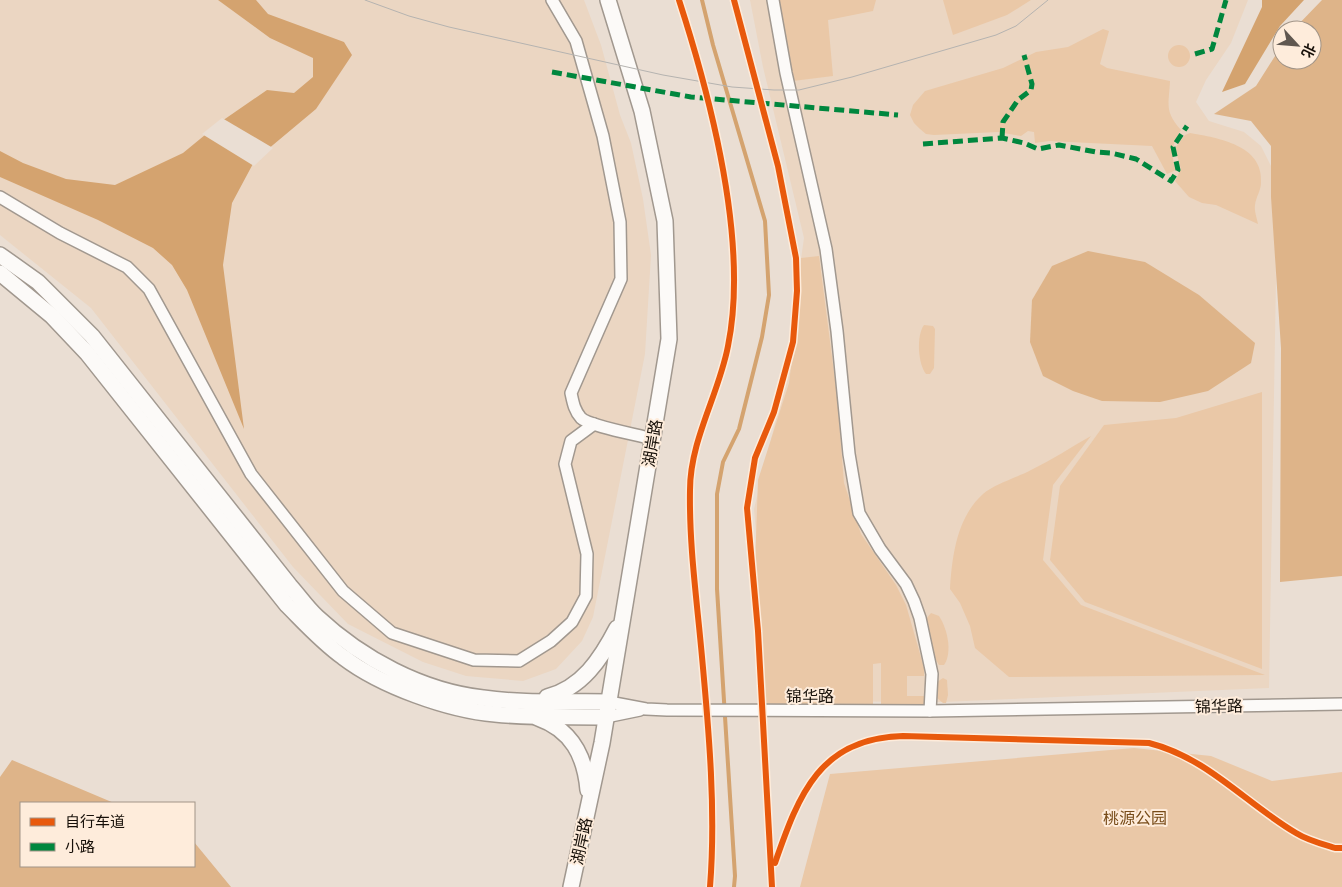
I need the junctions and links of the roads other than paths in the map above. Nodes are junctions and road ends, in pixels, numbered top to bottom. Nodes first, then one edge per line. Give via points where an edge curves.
1 (552, 0) edge
2 (608, 0) edge
3 (773, 0) edge
4 (0, 198) edge
5 (0, 255) edge
6 (0, 273) edge
7 (594, 424) junction
8 (652, 439) junction
9 (622, 618) junction
10 (1342, 704) edge
11 (532, 708) junction
12 (608, 709) junction
13 (930, 710) junction
14 (588, 809) junction
15 (572, 887) edge

1 - 7 street via 576,42 604,136 620,222 620,279 571,393 574,408 582,419
2 - 8 street, 湖岸路 via 642,111 665,221 669,339
3 - 13 street via 826,249 858,513 906,584 920,618 932,674
4 - 7 street via 127,267 149,289 251,474 343,591 392,633 474,660 519,661 551,641 572,622 586,596 587,554 565,464 571,440
5 - 11 street via 38,282 92,336 290,586 323,622 348,643 389,668 424,683
6 - 11 street via 52,316 87,352 287,605 320,638 345,658 418,696 458,709 496,714
7 - 8 street
8 - 9 street, 湖岸路
9 - 11 street via 587,674 567,690
9 - 12 street, 湖岸路
10 - 13 street, 锦华路
11 - 12 street
11 - 14 street via 575,743 585,766
12 - 13 street, 锦华路
12 - 14 street, 湖岸路
14 - 15 street, 湖岸路

